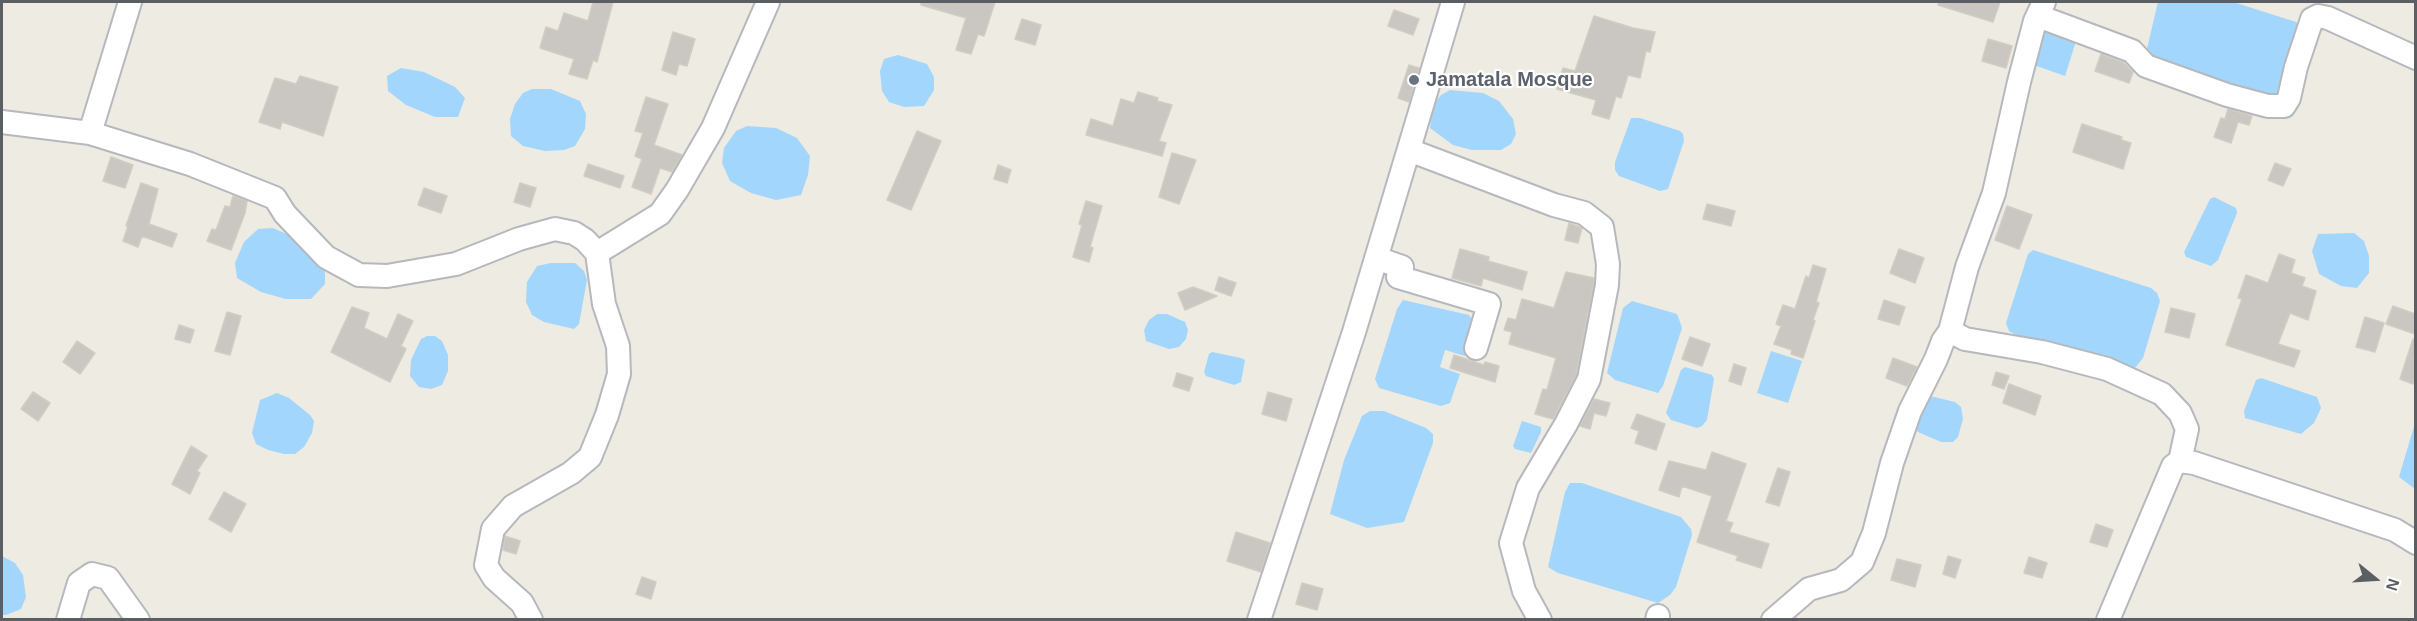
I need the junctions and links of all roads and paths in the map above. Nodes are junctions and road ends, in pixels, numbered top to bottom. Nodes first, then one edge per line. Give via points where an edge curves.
1 (130, 2) edge
2 (768, 2) edge
3 (1453, 2) edge
4 (2041, 9) edge
5 (2415, 58) edge
6 (2, 122) edge
7 (90, 133) junction
8 (1409, 150) junction
9 (597, 253) junction
10 (1376, 258) junction
11 (1950, 331) junction
12 (1476, 348) dead end
13 (2180, 461) junction
14 (2415, 543) edge
15 (68, 620) edge
16 (138, 620) edge
17 (531, 620) edge
18 (1259, 620) edge
19 (1540, 620) edge
20 (1773, 620) edge
21 (2108, 620) edge

1 - 7 street
2 - 9 street via 713,128 677,190 660,214
3 - 8 street
4 - 5 street via 2132,51 2146,66 2268,105 2284,106 2289,98 2312,20 2318,16
4 - 11 street via 2019,82 1994,193 1967,267
6 - 7 street
7 - 9 street via 190,164 275,198 326,257 359,275 387,276 456,264 555,228 574,232
8 - 10 street
8 - 19 street via 1584,213 1602,227 1607,285 1588,379 1528,488 1511,543 1524,591
9 - 17 street via 604,304 618,346 619,374 607,416 590,457 571,473 513,506 493,529 486,565 494,578 522,603
10 - 12 street via 1402,267 1398,277 1489,304
10 - 18 street
11 - 13 street via 1965,339 2042,352 2107,369 2162,394 2180,412 2187,429
11 - 20 street via 1910,411 1862,562 1841,580 1809,589
13 - 14 street via 2395,530
13 - 21 street via 2173,466
15 - 16 street via 79,583 92,574 108,578

